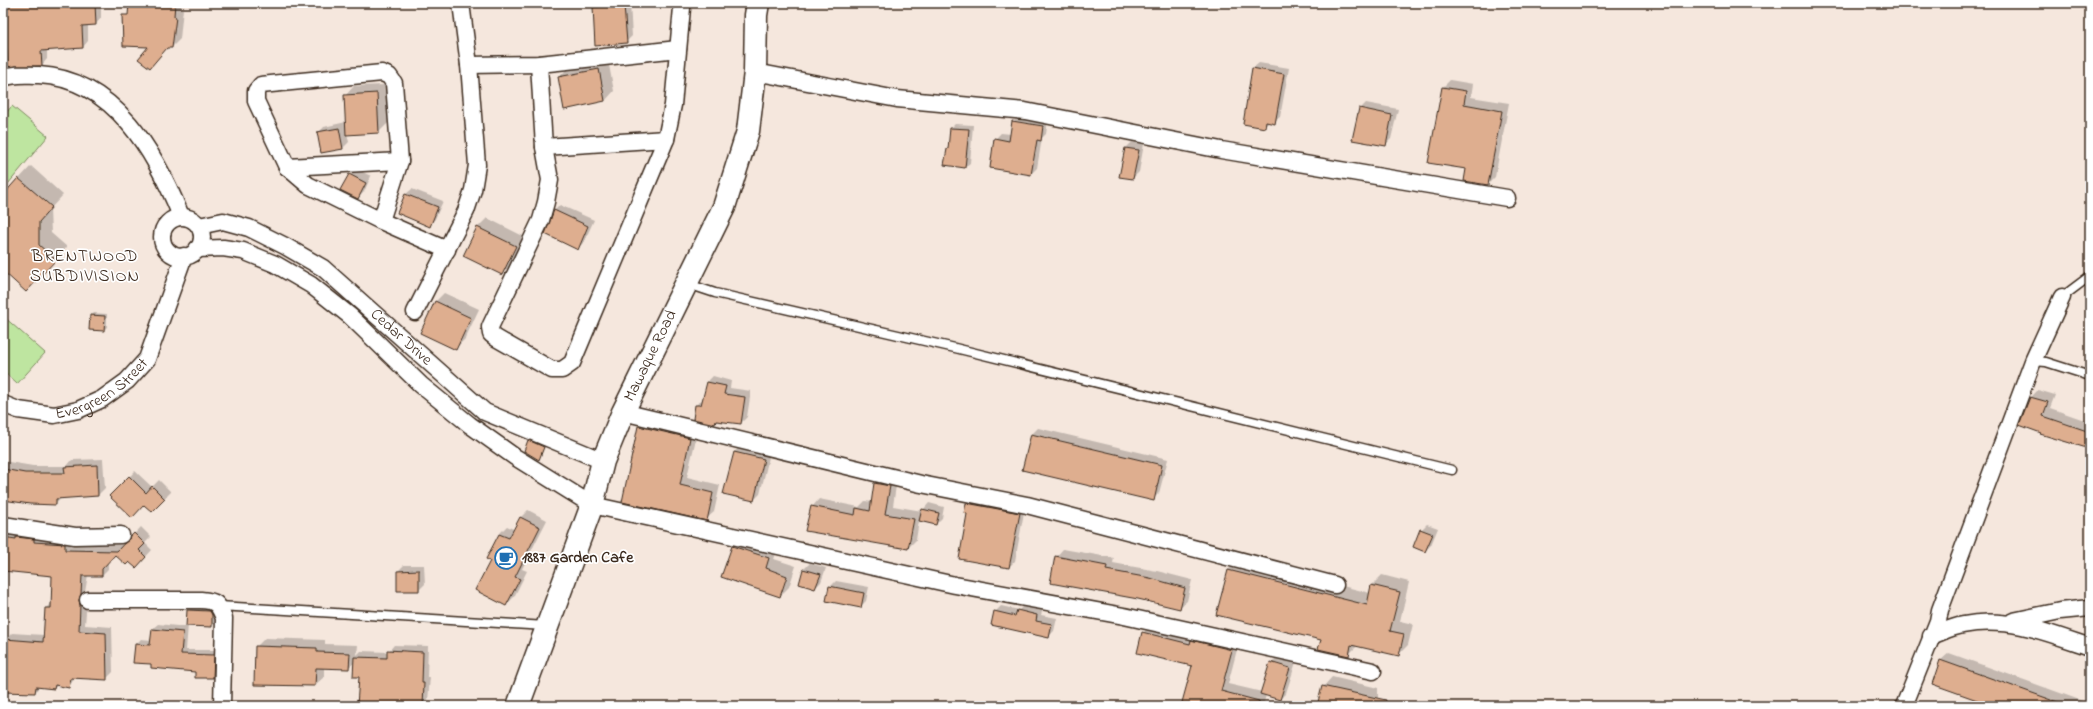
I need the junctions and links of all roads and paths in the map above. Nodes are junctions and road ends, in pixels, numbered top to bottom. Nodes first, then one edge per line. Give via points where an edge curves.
1 (461, 3) edge
2 (758, 3) edge
3 (682, 8) dead end
4 (678, 49) junction
5 (539, 64) junction
6 (469, 65) junction
7 (755, 72) junction
8 (3, 78) edge
9 (666, 139) junction
10 (544, 147) junction
11 (400, 161) junction
12 (287, 167) junction
13 (1507, 198) dead end
14 (181, 216) junction
15 (381, 221) junction
16 (199, 226) junction
17 (447, 250) junction
18 (187, 257) junction
19 (2090, 276) edge
20 (687, 283) junction
21 (2062, 297) joint
22 (415, 312) dead end
23 (2033, 361) junction
24 (2090, 376) edge
25 (3, 404) edge
26 (623, 412) junction
27 (603, 461) junction
28 (1452, 470) dead end
29 (592, 505) junction
30 (3, 526) edge
31 (121, 535) dead end
32 (1335, 585) dead end
33 (88, 600) dead end
34 (219, 606) junction
35 (2090, 608) edge
36 (2005, 623) junction
37 (548, 626) junction
38 (1931, 636) junction
39 (2090, 647) edge
40 (1373, 671) dead end
41 (222, 706) edge
42 (518, 706) edge
43 (1904, 706) edge

1 - 6 street
2 - 7 main road, Mawaque Road
3 - 4 street
4 - 5 street
4 - 9 street via 673,105
5 - 6 street
5 - 10 street
6 - 17 street via 477,165 466,211
7 - 13 street via 897,99 1025,111 1221,150
7 - 20 main road, Mawaque Road via 748,131 738,167 724,207
8 - 14 street via 12,74 50,76 77,85 108,101 128,122 152,156
9 - 10 street
9 - 10 street via 572,364 562,370 552,370 496,338 491,334 490,327 541,220 550,180
11 - 12 street
11 - 12 street via 394,83 389,76 382,73 262,85 256,91 256,101
11 - 15 street
12 - 15 street via 308,185
14 - 16 street via 191,219
14 - 18 street via 169,221 162,238 166,250
15 - 17 street
16 - 18 street via 202,238
16 - 27 street, Cedar Drive via 223,222 249,228 323,268 485,412 527,432
17 - 22 street
18 - 25 street, Evergreen Street via 147,359 127,381 102,399 78,410 54,415 18,410
18 - 29 street, Cedar Drive via 223,248 243,252 275,264 311,285 350,316 421,385 470,425 515,458
19 - 21 lane
20 - 26 main road, Mawaque Road
20 - 28 lane via 715,293 955,348
21 - 23 street
23 - 24 lane via 2046,362
23 - 38 street
26 - 27 main road, Mawaque Road
26 - 32 street via 920,484 1027,505
27 - 29 main road, Mawaque Road
29 - 37 main road, Mawaque Road
29 - 40 street, Cedar Drive via 955,585 1124,616
30 - 31 street via 75,536
33 - 34 street via 201,600 212,601
34 - 37 lane
34 - 41 street via 224,618
35 - 36 street via 2060,611
36 - 38 street via 1963,625
36 - 39 street via 2042,630
37 - 42 main road, Mawaque Road
38 - 43 street

